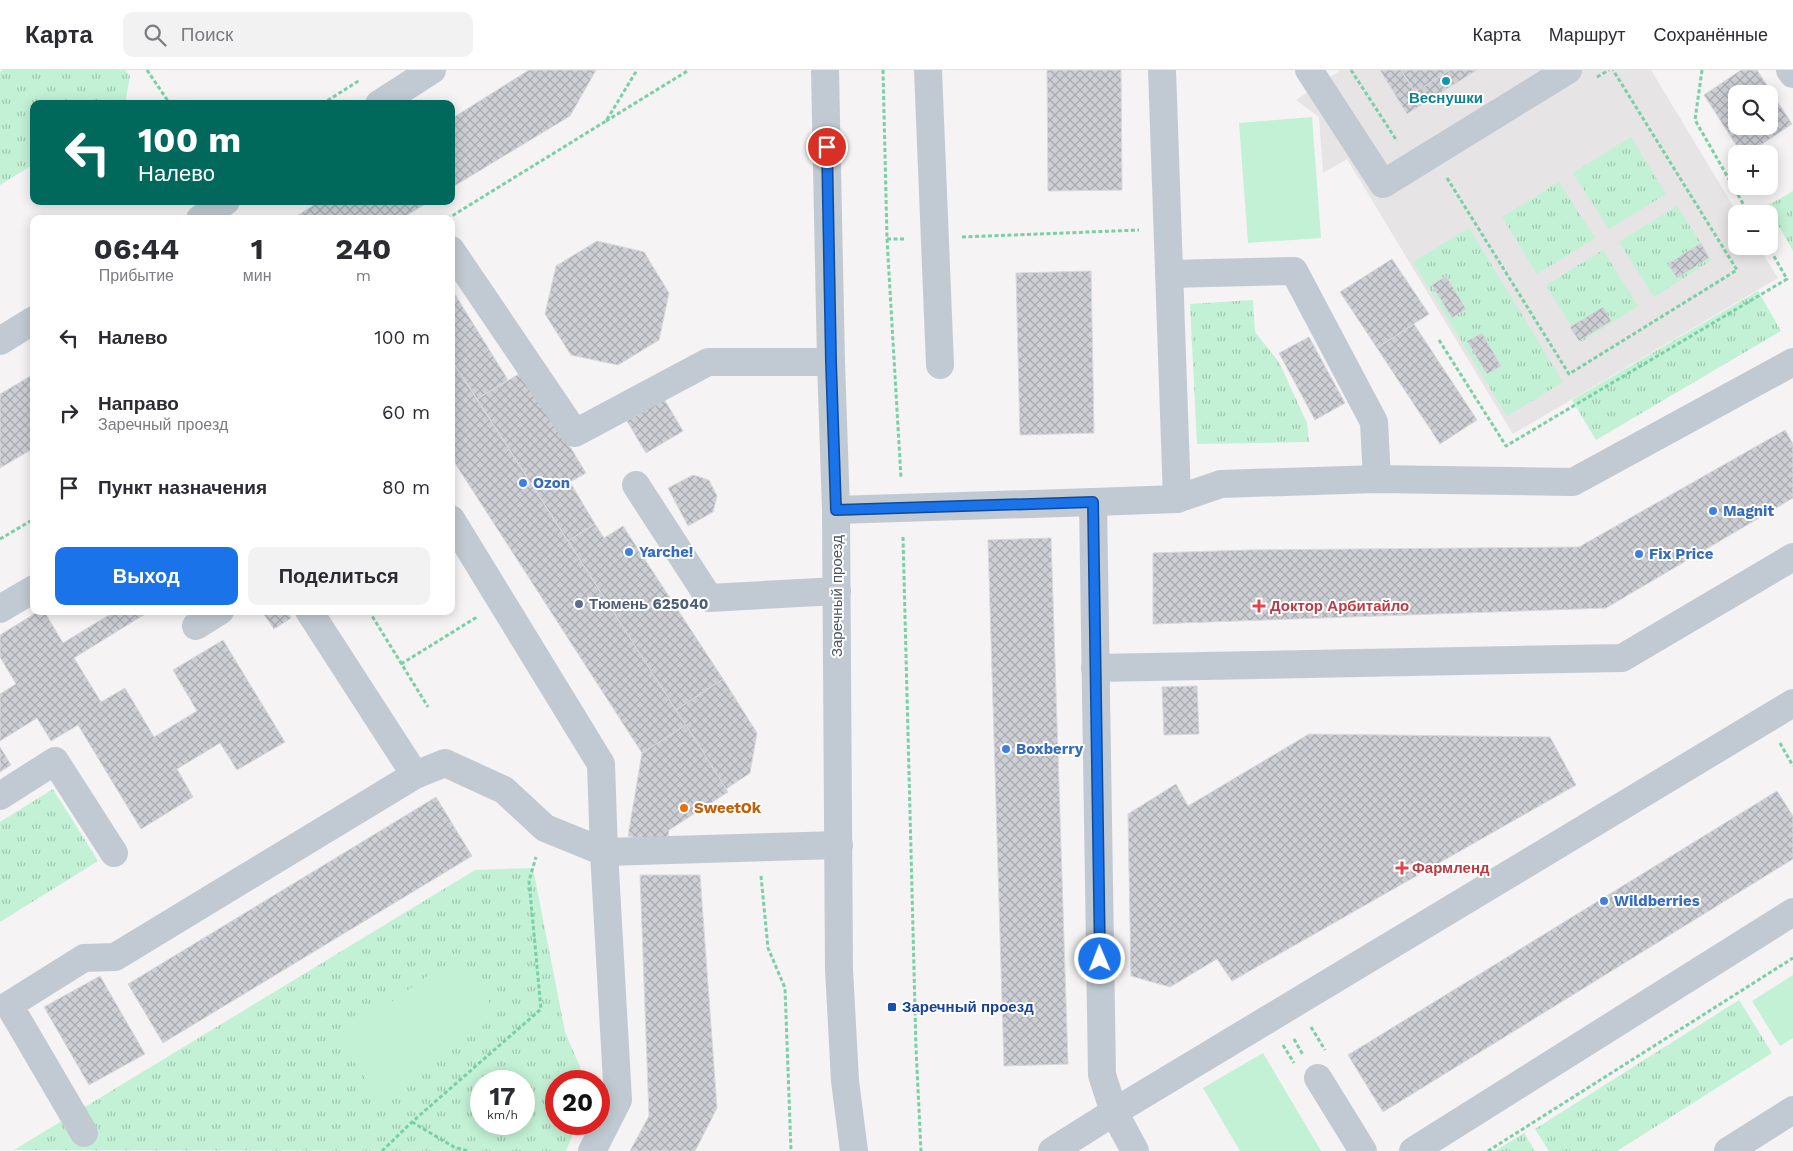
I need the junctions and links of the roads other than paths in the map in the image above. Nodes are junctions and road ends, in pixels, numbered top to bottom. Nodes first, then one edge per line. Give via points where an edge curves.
1 (432, 70) edge
2 (825, 70) edge
3 (928, 70) edge
4 (1162, 70) edge
5 (1309, 70) edge
6 (1568, 70) edge
7 (1790, 70) edge
8 (1793, 74) edge
9 (385, 100) edge
10 (220, 205) edge
11 (206, 215) edge
12 (455, 256) edge
13 (1169, 274) junction
14 (30, 322) edge
15 (0, 341) edge
16 (831, 362) junction
17 (1793, 362) edge
18 (940, 364) dead end
19 (1377, 480) junction
20 (636, 485) dead end
21 (1177, 499) junction
22 (1093, 502) junction
23 (836, 510) junction
24 (455, 526) edge
25 (1793, 557) edge
26 (30, 591) edge
27 (837, 591) junction
28 (0, 609) edge
29 (214, 615) edge
30 (312, 615) edge
31 (196, 626) dead end
32 (1095, 668) junction
33 (1793, 703) edge
34 (415, 775) junction
35 (0, 796) edge
36 (838, 845) junction
37 (604, 852) junction
38 (114, 853) dead end
39 (1793, 912) edge
40 (1323, 1067) road end
41 (1793, 1110) edge
42 (1114, 1112) junction
43 (84, 1133) dead end
44 (592, 1151) edge
45 (854, 1151) edge
46 (1052, 1151) edge
47 (1135, 1151) edge
48 (1363, 1151) edge
49 (1413, 1151) edge
50 (1728, 1151) edge

1 - 9 street
2 - 16 street, Заречный проезд
3 - 18 street
4 - 13 street
5 - 6 street via 1384,184
7 - 8 street
10 - 11 street
12 - 16 street via 575,433 708,362
13 - 19 street via 1294,271 1374,422
13 - 21 street
14 - 15 street
16 - 23 street, Заречный проезд
17 - 19 street via 1573,482
19 - 21 street via 1221,484
20 - 27 street via 709,598
21 - 22 street
22 - 23 street
22 - 32 street
23 - 27 street, Заречный проезд
24 - 37 street via 601,764
25 - 32 street via 1622,658
26 - 28 street
27 - 36 street, Заречный проезд
29 - 31 street
30 - 34 street
32 - 42 street via 1102,1075
33 - 42 street
34 - 37 street via 445,763 504,790 545,828
34 - 43 street via 114,957 84,958 9,1005
35 - 38 street via 56,761
36 - 37 street
36 - 45 street, Заречный проезд via 839,968 845,1081
37 - 44 street via 618,1100
39 - 49 street
40 - 48 street
41 - 50 street
42 - 46 street
42 - 47 street

